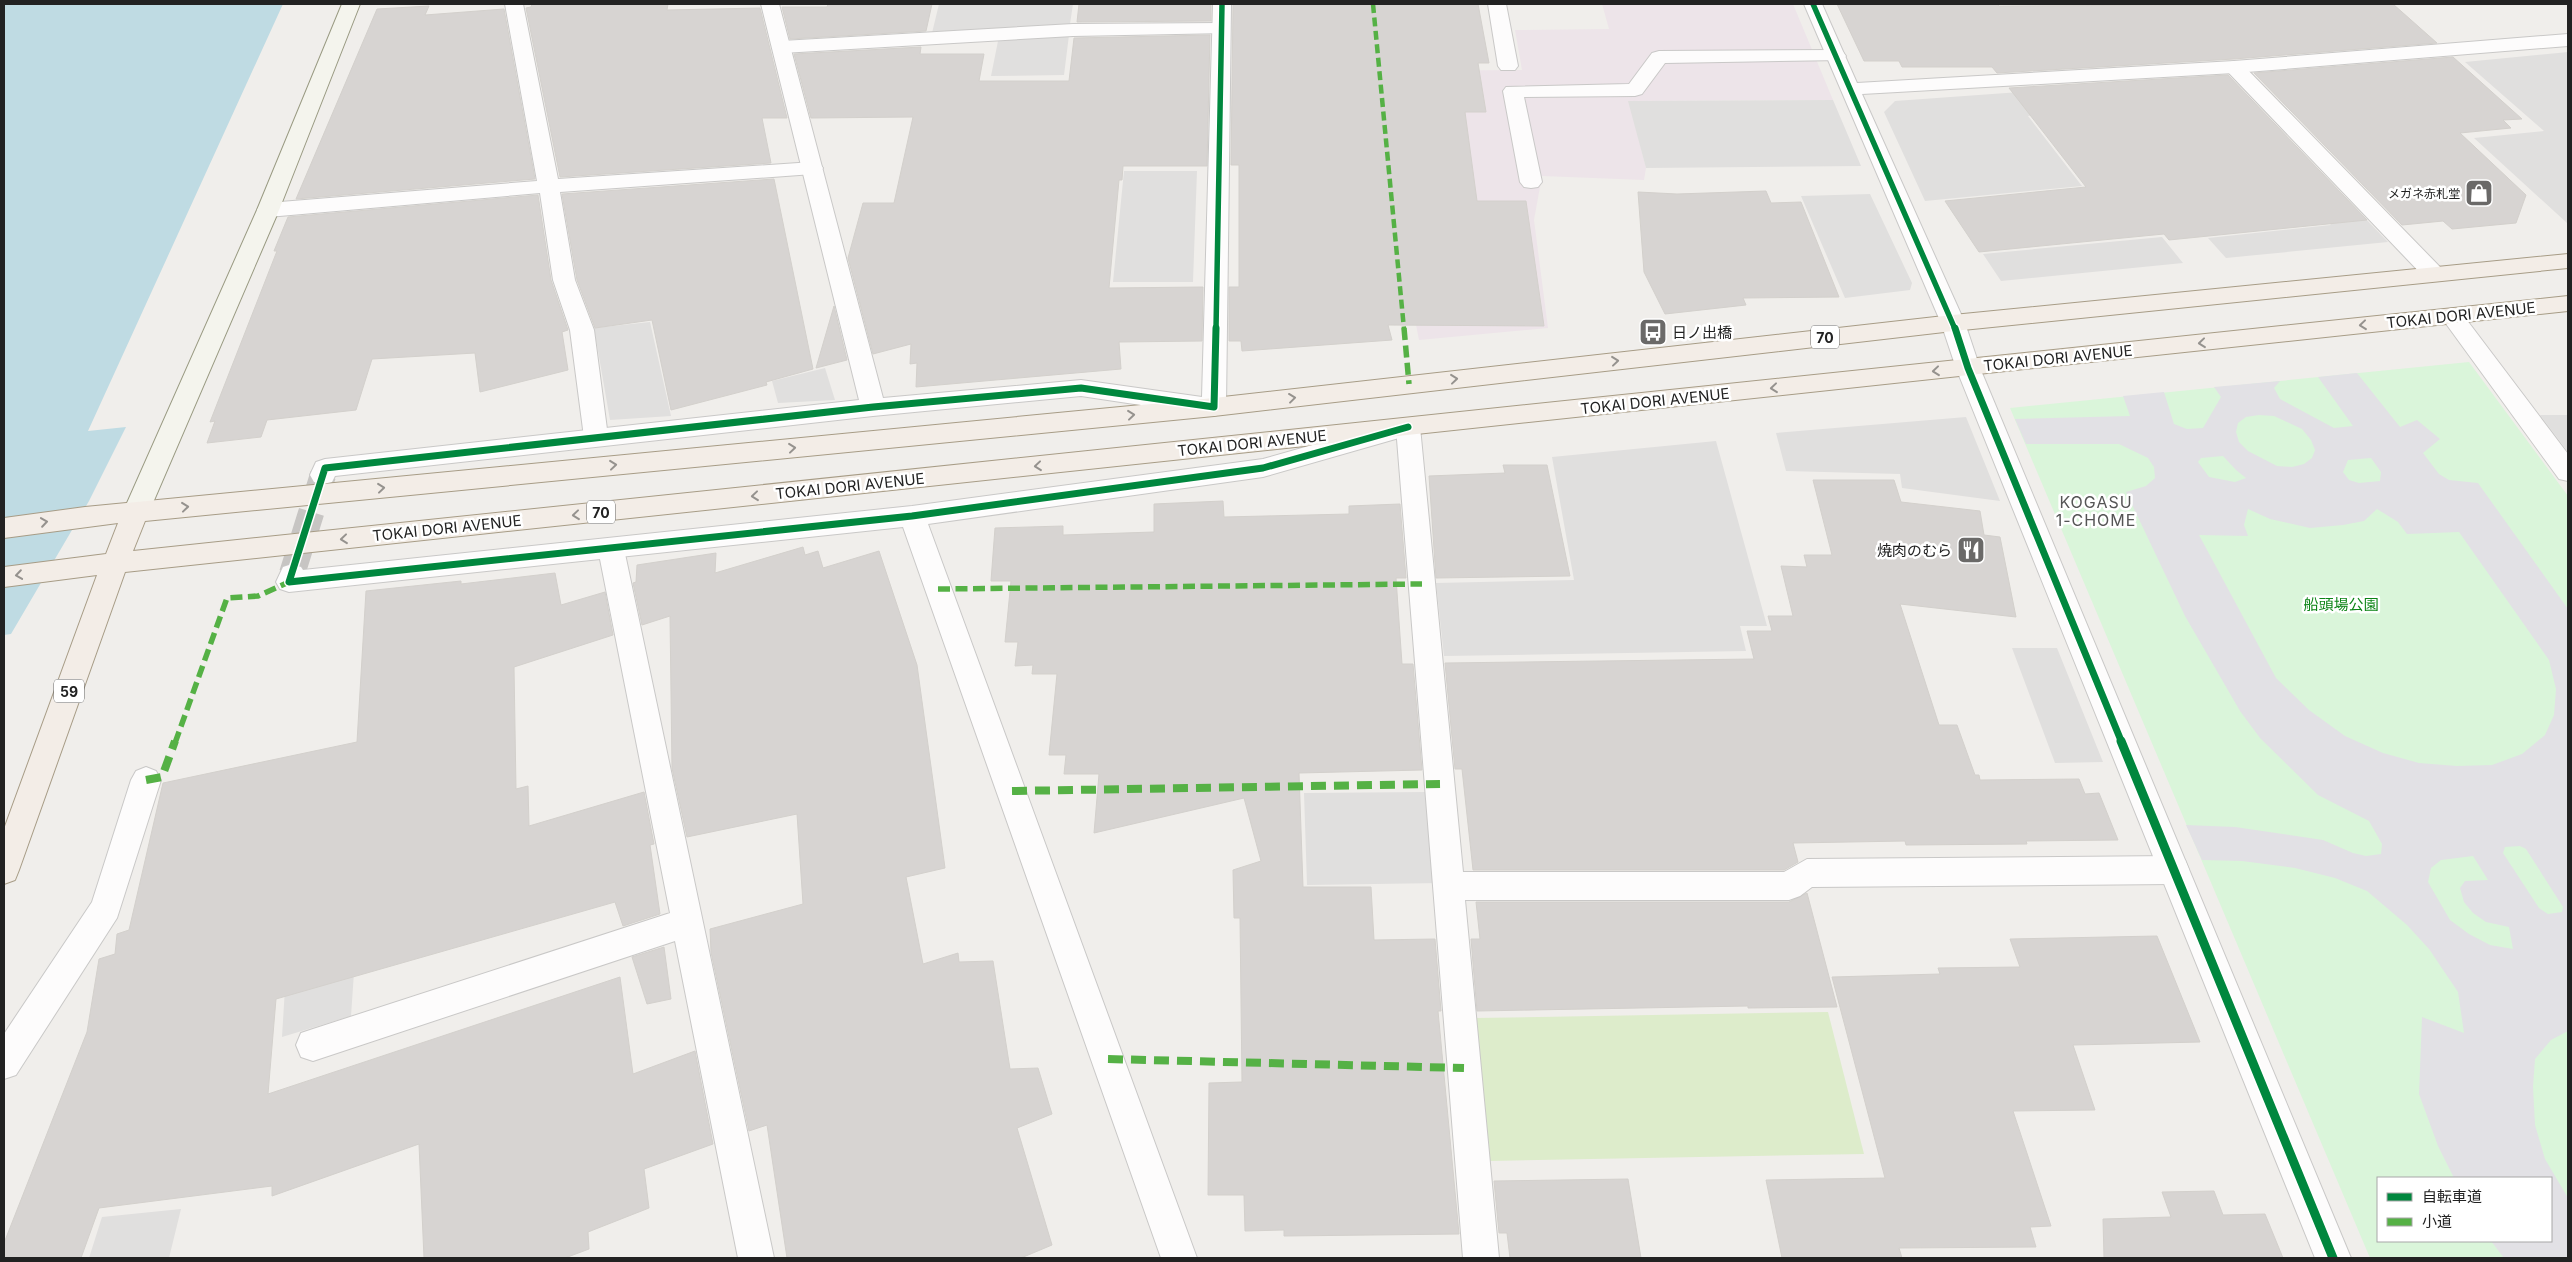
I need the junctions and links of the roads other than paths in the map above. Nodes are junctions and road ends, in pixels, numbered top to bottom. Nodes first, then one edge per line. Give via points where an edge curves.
1 (351, 4) edge
2 (514, 4) edge
3 (770, 4) edge
4 (1222, 4) edge
5 (1497, 4) edge
6 (1813, 4) edge
7 (1221, 29) junction
8 (2568, 40) edge
9 (782, 47) junction
10 (1836, 56) junction
11 (1508, 66) dead end
12 (2234, 67) junction
13 (1851, 89) junction
14 (813, 168) junction
15 (1531, 182) dead end
16 (549, 186) junction
17 (268, 210) junction
18 (2568, 261) edge
19 (2434, 274) junction
20 (2568, 303) edge
21 (2452, 316) junction
22 (1953, 323) junction
23 (1968, 368) junction
24 (873, 407) junction
25 (1214, 407) junction
26 (1408, 427) junction
27 (596, 438) junction
28 (2568, 472) edge
29 (323, 475) dead end
30 (136, 512) junction
31 (912, 516) junction
32 (4, 528) edge
33 (611, 549) junction
34 (115, 563) junction
35 (292, 574) dead end
36 (4, 577) edge
37 (146, 780) dead end
38 (4, 870) edge
39 (2174, 870) junction
40 (1448, 886) junction
41 (688, 922) junction
42 (313, 1045) dead end
43 (4, 1062) edge
44 (756, 1258) edge
45 (1179, 1258) edge
46 (1480, 1258) edge
47 (2333, 1258) edge

1 - 17 street
2 - 16 street
3 - 9 street
4 - 7 street
5 - 11 street
6 - 10 street
7 - 9 street via 1057,31
7 - 25 street
8 - 12 street
9 - 14 street
10 - 13 street
10 - 15 street via 1659,57 1635,90 1514,91
12 - 13 street
12 - 19 street
13 - 22 street
14 - 16 street
14 - 24 street
16 - 17 street
16 - 27 street via 564,280 582,330
17 - 30 street
18 - 19 main road, 70
19 - 22 main road, 70
20 - 21 main road, TOKAI DORI AVENUE / 70
21 -> 23 main road, TOKAI DORI AVENUE / 70
21 - 28 street
22 - 23 street
25 -> 22 main road, 70
23 -> 26 main road, TOKAI DORI AVENUE / 70
23 - 39 street
24 - 25 street via 1081,388
24 - 27 street
30 -> 25 main road, 70
26 - 31 street via 1263,468
26 -> 34 main road, TOKAI DORI AVENUE / 70
26 - 40 street
27 - 29 street via 325,468
32 -> 30 main road
30 - 34 main road, 59
31 - 33 street
31 - 45 street
33 - 35 street via 289,582
33 - 41 street
34 -> 36 main road, TOKAI DORI AVENUE
34 - 38 main road, 59
37 - 43 street via 106,908
39 - 40 street via 1808,873 1789,886
39 - 47 street
40 - 46 street
41 - 42 street
41 - 44 street

